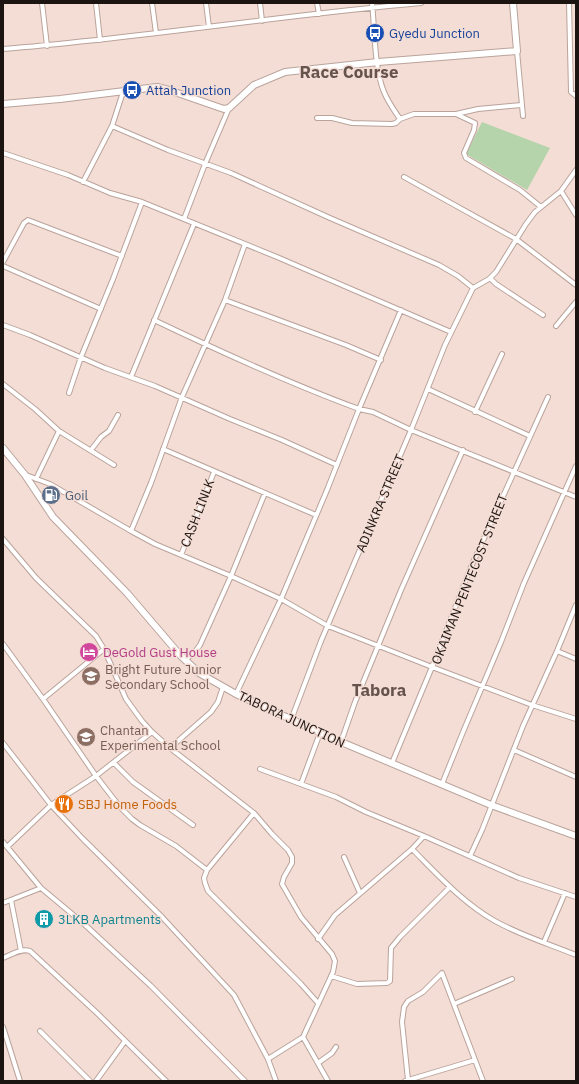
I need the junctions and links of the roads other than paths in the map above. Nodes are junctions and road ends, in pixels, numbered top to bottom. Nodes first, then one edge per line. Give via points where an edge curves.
1 (42, 3) edge
2 (96, 3) edge
3 (152, 3) edge
4 (206, 3) edge
5 (260, 3) edge
6 (317, 3) edge
7 (421, 3) edge
8 (513, 3) edge
9 (569, 3) edge
10 (373, 5) edge
11 (319, 14) junction
12 (262, 21) junction
13 (209, 28) junction
14 (156, 34) junction
15 (100, 40) junction
16 (47, 46) junction
17 (3, 49) edge
18 (517, 52) junction
19 (378, 62) junction
20 (123, 92) junction
21 (576, 96) edge
22 (3, 104) edge
23 (521, 105) junction
24 (230, 108) junction
25 (456, 114) junction
26 (522, 116) dead end
27 (317, 118) dead end
28 (400, 119) junction
29 (112, 126) junction
30 (3, 153) edge
31 (205, 164) junction
32 (576, 170) edge
33 (404, 177) dead end
34 (83, 182) junction
35 (561, 191) junction
36 (142, 202) junction
37 (541, 207) junction
38 (576, 215) edge
39 (184, 219) junction
40 (194, 224) junction
41 (516, 239) junction
42 (245, 244) junction
43 (122, 256) junction
44 (3, 262) edge
45 (3, 266) edge
46 (489, 279) junction
47 (576, 285) edge
48 (473, 288) junction
49 (225, 300) junction
50 (576, 302) edge
51 (102, 308) junction
52 (401, 310) junction
53 (543, 315) dead end
54 (154, 320) junction
55 (3, 325) edge
56 (556, 326) dead end
57 (451, 332) junction
58 (204, 344) junction
59 (502, 354) dead end
60 (81, 358) junction
61 (380, 360) junction
62 (131, 377) junction
63 (3, 384) edge
64 (428, 389) junction
65 (69, 393) dead end
66 (182, 397) junction
67 (548, 397) dead end
68 (359, 409) junction
69 (475, 412) junction
70 (118, 415) dead end
71 (412, 430) junction
72 (59, 431) junction
73 (530, 436) junction
74 (3, 448) edge
75 (163, 449) junction
76 (91, 450) junction
77 (463, 450) junction
78 (114, 465) dead end
79 (337, 465) junction
80 (576, 466) edge
81 (214, 472) junction
82 (514, 472) junction
83 (25, 475) junction
84 (36, 479) junction
85 (564, 492) junction
86 (265, 493) junction
87 (576, 497) edge
88 (316, 516) junction
89 (131, 531) junction
90 (3, 539) edge
91 (181, 555) junction
92 (232, 576) junction
93 (281, 599) junction
94 (576, 605) edge
95 (328, 626) junction
96 (3, 644) edge
97 (379, 646) junction
98 (104, 649) junction
99 (557, 651) junction
100 (576, 659) edge
101 (185, 660) junction
102 (432, 667) junction
103 (483, 686) junction
104 (223, 687) junction
105 (236, 694) junction
106 (43, 698) junction
107 (532, 705) junction
108 (576, 719) edge
109 (291, 720) junction
110 (152, 732) junction
111 (320, 733) junction
112 (340, 742) junction
113 (3, 743) edge
114 (170, 748) junction
115 (514, 750) junction
116 (114, 763) junction
117 (392, 763) junction
118 (260, 769) dead end
119 (96, 776) junction
120 (576, 777) edge
121 (301, 784) junction
122 (442, 784) junction
123 (51, 805) junction
124 (491, 805) junction
125 (254, 812) junction
126 (193, 825) dead end
127 (424, 836) junction
128 (576, 836) edge
129 (3, 842) edge
130 (7, 847) junction
131 (412, 849) junction
132 (470, 856) junction
133 (344, 858) dead end
134 (207, 870) junction
135 (450, 887) junction
136 (41, 888) junction
137 (360, 893) junction
138 (564, 893) junction
139 (576, 897) edge
140 (10, 900) junction
141 (3, 902) edge
142 (318, 939) junction
143 (544, 942) junction
144 (21, 951) junction
145 (576, 955) edge
146 (3, 958) edge
147 (331, 976) junction
148 (512, 979) dead end
149 (318, 1003) junction
150 (454, 1004) junction
151 (3, 1027) edge
152 (40, 1031) dead end
153 (303, 1037) junction
154 (125, 1041) junction
155 (336, 1047) dead end
156 (268, 1059) junction
157 (475, 1060) junction
158 (318, 1063) junction
159 (406, 1080) edge
160 (20, 1081) edge
161 (90, 1081) edge
162 (96, 1081) edge
163 (166, 1081) edge
164 (245, 1081) edge
165 (276, 1081) edge
166 (328, 1081) edge
167 (483, 1081) edge

1 - 16 street
2 - 15 street
3 - 14 street
4 - 13 street
5 - 12 street
6 - 11 street
7 - 10 street
8 - 18 street
9 - 21 street via 571,92
10 - 11 street
10 - 19 street
11 - 12 street
12 - 13 street
13 - 14 street
14 - 15 street
15 - 16 street
16 - 17 street
18 - 19 street
18 - 23 street
19 - 24 street via 285,72 254,85
19 - 28 street via 384,91
20 - 22 street
20 - 24 street via 157,87 218,107
20 - 29 street
23 - 25 street
23 - 26 street
24 - 31 street
25 - 28 street via 414,114
25 - 37 street via 475,124 464,154 466,158 520,190
27 - 28 street via 332,118 352,123 392,124
29 - 31 street
29 - 34 street
30 - 34 street
31 - 39 street
31 - 48 street via 231,173 439,265
32 - 35 street
33 - 41 street
34 - 36 street
35 - 37 street
35 - 38 street
36 - 39 street
36 - 43 street
37 - 41 street
39 - 40 street
40 - 42 street
40 - 54 street
41 - 46 street
41 - 47 street
42 - 49 street
42 - 52 street
43 - 44 street via 28,220
43 - 51 street
45 - 51 street
46 - 48 street
46 - 53 street
48 - 57 street, ADINKRA STREET
49 - 58 street
49 - 61 street
50 - 56 street
51 - 60 street
52 - 57 street
52 - 61 street
54 - 58 street
54 - 62 street
55 - 60 street
57 - 64 street, ADINKRA STREET
58 - 66 street
58 - 68 street
59 - 69 street
60 - 62 street
60 - 65 street
61 - 68 street
62 - 66 street
63 - 72 street
64 - 69 street
64 - 71 street, ADINKRA STREET
66 - 75 street
66 - 79 street
67 - 73 street, OKAIMAN PENTECOST STREET
68 - 71 street via 373,412
68 - 79 street
69 - 73 street
70 - 76 street via 109,431
71 - 77 street
71 - 95 street, ADINKRA STREET
72 - 76 street
72 - 84 street
73 - 82 street, OKAIMAN PENTECOST STREET
74 - 83 street, TABORA JUNCTION
75 - 81 street
75 - 89 street
76 - 78 street
77 - 82 street
77 - 97 street
79 - 88 street
80 - 85 street
81 - 86 street
81 - 91 street, CASH LINLK
82 - 85 street
82 - 102 street, OKAIMAN PENTECOST STREET via 471,567
83 - 84 street
83 - 101 street, TABORA JUNCTION via 53,517 127,593
84 - 89 street via 50,484
85 - 87 street
85 - 103 street
86 - 88 street
86 - 92 street
88 - 93 street
89 - 91 street
90 - 98 street via 36,578 96,636
91 - 92 street
92 - 93 street
92 - 101 street via 200,645
93 - 95 street
93 - 105 street
94 - 99 street
95 - 97 street
95 - 109 street, ADINKRA STREET
96 - 106 street
97 - 102 street
97 - 112 street
98 - 106 street
98 - 110 street via 126,699
99 - 100 street
99 - 107 street
101 - 104 street, TABORA JUNCTION via 199,673
102 - 103 street
102 - 117 street, OKAIMAN PENTECOST STREET
103 - 107 street
103 - 122 street
104 - 105 street, TABORA JUNCTION
104 - 114 street via 211,712
105 - 109 street, TABORA JUNCTION
106 - 119 street
107 - 108 street
107 - 115 street
109 - 111 street, TABORA JUNCTION
110 - 114 street
110 - 116 street
111 - 112 street, TABORA JUNCTION
111 - 121 street
112 - 117 street, TABORA JUNCTION
113 - 123 street
114 - 125 street
115 - 120 street
115 - 124 street
116 - 119 street
116 - 126 street via 133,782
117 - 122 street, TABORA JUNCTION
118 - 121 street
119 - 123 street
119 - 134 street via 120,807 140,825 176,846
121 - 127 street via 336,796 366,812
122 - 124 street, TABORA JUNCTION
123 - 130 street
123 - 156 street via 162,917 234,995
124 - 128 street, TABORA JUNCTION
124 - 132 street
125 - 134 street
125 - 142 street via 292,857 292,863 282,884 301,917
127 - 131 street
127 - 132 street
129 - 130 street
130 - 136 street
131 - 135 street
131 - 137 street
132 - 138 street via 519,878
133 - 137 street
134 - 149 street via 205,883 208,892
135 - 143 street via 494,920
135 - 147 street via 391,948 390,982 357,984
136 - 140 street
136 - 164 street via 151,986
137 - 142 street via 335,915
138 - 139 street
138 - 143 street
140 - 141 street
140 - 144 street
142 - 147 street via 335,961
143 - 145 street
144 - 146 street
144 - 154 street via 30,951
147 - 149 street
148 - 150 street
149 - 153 street
150 - 157 street
150 - 159 street via 442,973 424,992 408,1001 404,1007 402,1022
151 - 160 street
152 - 161 street
153 - 156 street
153 - 158 street
154 - 162 street
154 - 163 street
155 - 158 street
156 - 165 street
157 - 159 street
157 - 167 street
158 - 166 street

